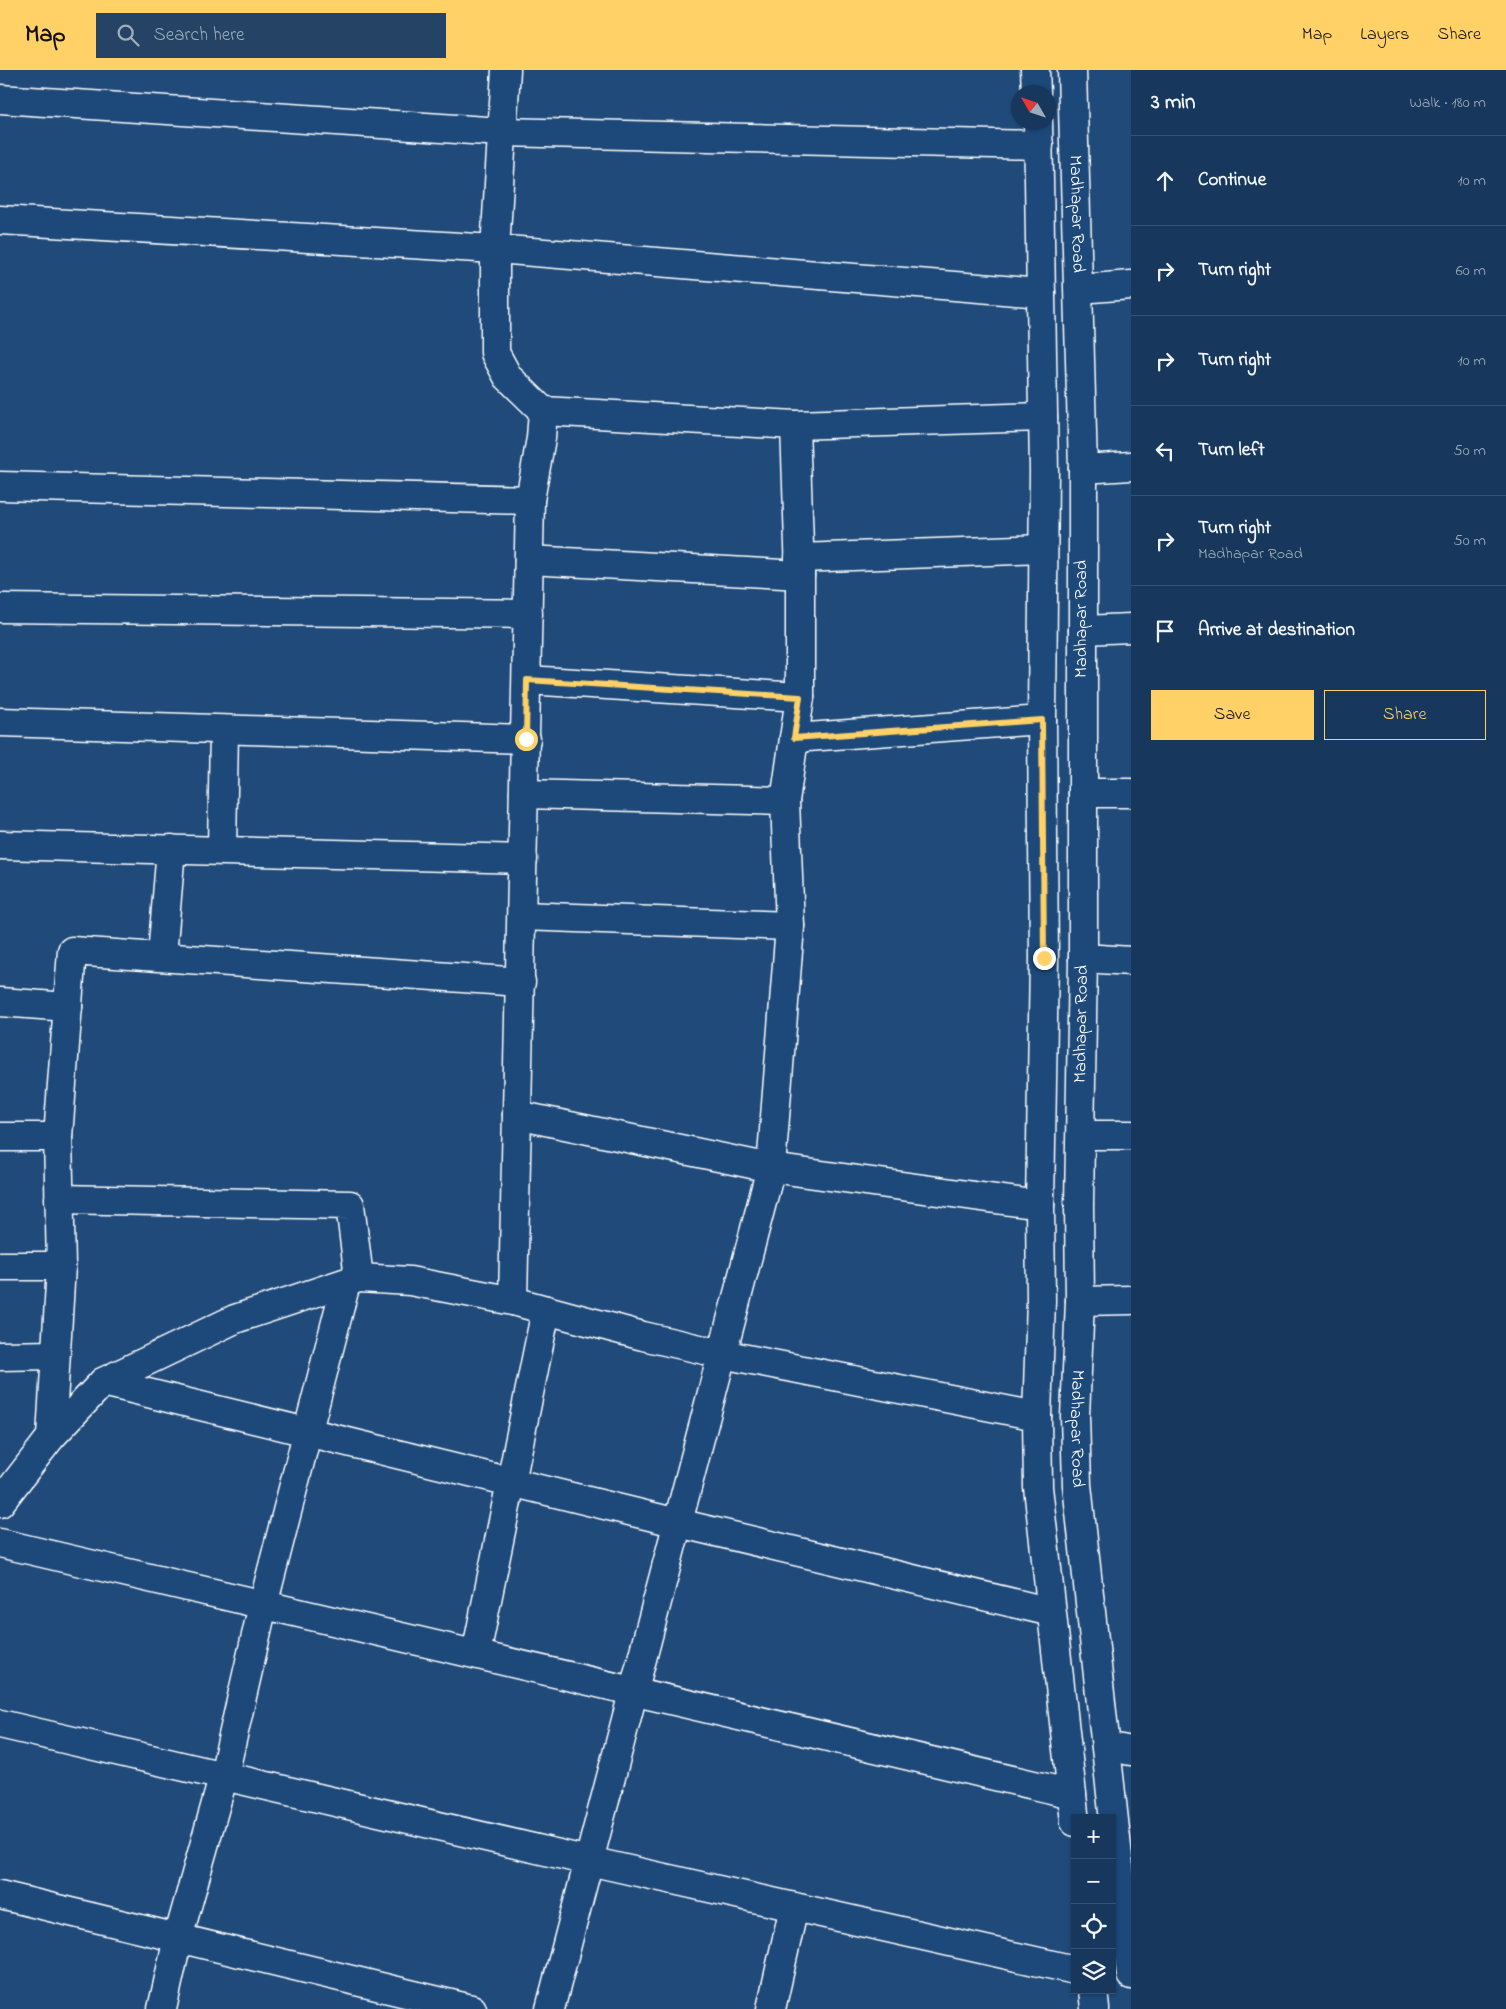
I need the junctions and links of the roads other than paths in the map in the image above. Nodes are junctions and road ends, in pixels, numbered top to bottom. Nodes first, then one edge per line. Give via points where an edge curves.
1 (506, 70) edge
2 (1036, 70) edge
3 (1072, 70) edge
4 (1036, 85) edge
5 (0, 99) edge
6 (502, 132) junction
7 (1038, 134) edge
8 (0, 220) edge
9 (495, 248) junction
10 (1131, 285) edge
11 (1079, 289) junction
12 (1041, 293) junction
13 (543, 411) junction
14 (1043, 417) junction
15 (795, 425) junction
16 (1131, 466) edge
17 (1083, 470) junction
18 (0, 486) edge
19 (530, 500) junction
20 (1043, 549) junction
21 (529, 560) junction
22 (800, 567) junction
23 (0, 608) edge
24 (528, 614) junction
25 (1131, 628) edge
26 (1083, 630) junction
27 (527, 680) junction
28 (800, 697) junction
29 (1042, 720) junction
30 (0, 722) edge
31 (224, 730) junction
32 (794, 738) junction
33 (526, 739) junction
34 (1083, 793) junction
35 (1131, 793) edge
36 (524, 794) junction
37 (785, 802) junction
38 (0, 844) edge
39 (171, 849) junction
40 (222, 850) junction
41 (523, 859) junction
42 (522, 916) junction
43 (790, 926) junction
44 (162, 956) junction
45 (1083, 958) junction
46 (1131, 961) edge
47 (521, 982) junction
48 (0, 1002) edge
49 (68, 1007) junction
50 (517, 1115) junction
51 (1081, 1135) junction
52 (1131, 1135) edge
53 (0, 1137) edge
54 (58, 1137) junction
55 (771, 1168) junction
56 (60, 1199) junction
57 (1040, 1205) junction
58 (0, 1266) edge
59 (61, 1266) junction
60 (352, 1280) junction
61 (1131, 1300) edge
62 (513, 1301) junction
63 (1080, 1301) junction
64 (546, 1310) junction
65 (722, 1354) junction
66 (56, 1355) junction
67 (0, 1356) edge
68 (103, 1382) junction
69 (1036, 1416) junction
70 (308, 1432) junction
71 (51, 1438) junction
72 (512, 1482) junction
73 (0, 1503) edge
74 (678, 1523) junction
75 (0, 1543) edge
76 (263, 1605) junction
77 (1051, 1612) junction
78 (476, 1654) junction
79 (633, 1691) junction
80 (0, 1724) edge
81 (1118, 1749) edge
82 (224, 1775) junction
83 (1072, 1794) junction
84 (1074, 1814) edge
85 (589, 1861) junction
86 (0, 1895) edge
87 (794, 1907) junction
88 (178, 1938) junction
89 (1071, 1969) edge
90 (1131, 1974) edge
91 (1094, 1994) edge
92 (162, 2009) edge
93 (472, 2009) edge
94 (550, 2009) edge
95 (771, 2009) edge
96 (1096, 2009) edge

1 - 6 street
2 - 4 street
3 - 11 street, Madhapar Road
5 - 6 street
6 - 7 street
6 - 9 street
7 - 12 street, Madhapar Road
8 - 9 street
9 - 12 street
9 - 13 street via 496,353 508,377
10 - 11 street
11 - 17 street, Madhapar Road
12 - 14 street, Madhapar Road
13 - 15 street
13 - 19 street
14 - 15 street
14 - 20 street, Madhapar Road
15 - 22 street
16 - 17 street
17 - 26 street, Madhapar Road
18 - 19 street
19 - 21 street
20 - 22 street
20 - 29 street, Madhapar Road
21 - 22 street
21 - 24 street
22 - 28 street
23 - 24 street
24 - 27 street
25 - 26 street
26 - 34 street, Madhapar Road
27 - 28 street
27 - 33 street
28 - 32 street
29 - 32 street
29 - 57 street, Madhapar Road via 1044,958
30 - 31 street
31 - 33 street
31 - 40 street
32 - 37 street
33 - 36 street
34 - 35 street
34 - 45 street, Madhapar Road
36 - 37 street
36 - 41 street
37 - 43 street
38 - 39 street
39 - 40 street
39 - 44 street
40 - 41 street
41 - 42 street
42 - 43 street
42 - 47 street
43 - 55 street
44 - 47 street
44 - 49 street via 72,951
45 - 46 street
45 - 51 street, Madhapar Road
47 - 50 street
48 - 49 street
49 - 54 street
50 - 55 street
50 - 62 street
51 - 52 street
51 - 63 street, Madhapar Road
53 - 54 street
54 - 56 street
55 - 57 street
55 - 65 street
56 - 59 street
56 - 60 street via 350,1205
57 - 69 street, Madhapar Road via 1041,1301
58 - 59 street
59 - 66 street
60 - 62 street via 410,1281
60 - 68 street via 235,1319
60 - 70 street
61 - 63 street
62 - 64 street
63 - 81 street, Madhapar Road via 1075,1416 1077,1485
64 - 65 street
64 - 72 street
65 - 69 street
65 - 74 street
66 - 67 street
66 - 71 street
68 - 70 street
68 - 71 street
69 - 77 street, Madhapar Road via 1038,1487
70 - 72 street
70 - 76 street
71 - 73 street
72 - 74 street
72 - 78 street
74 - 77 street
74 - 79 street
75 - 76 street
76 - 78 street
76 - 82 street
77 - 83 street, Madhapar Road
78 - 79 street
79 - 83 street
79 - 85 street
80 - 82 street
81 - 90 street, Madhapar Road
82 - 85 street
82 - 88 street
83 - 84 street, Madhapar Road
85 - 87 street
85 - 94 street
86 - 88 street
87 - 89 street
87 - 95 street
88 - 92 street
88 - 93 street
91 - 96 street

